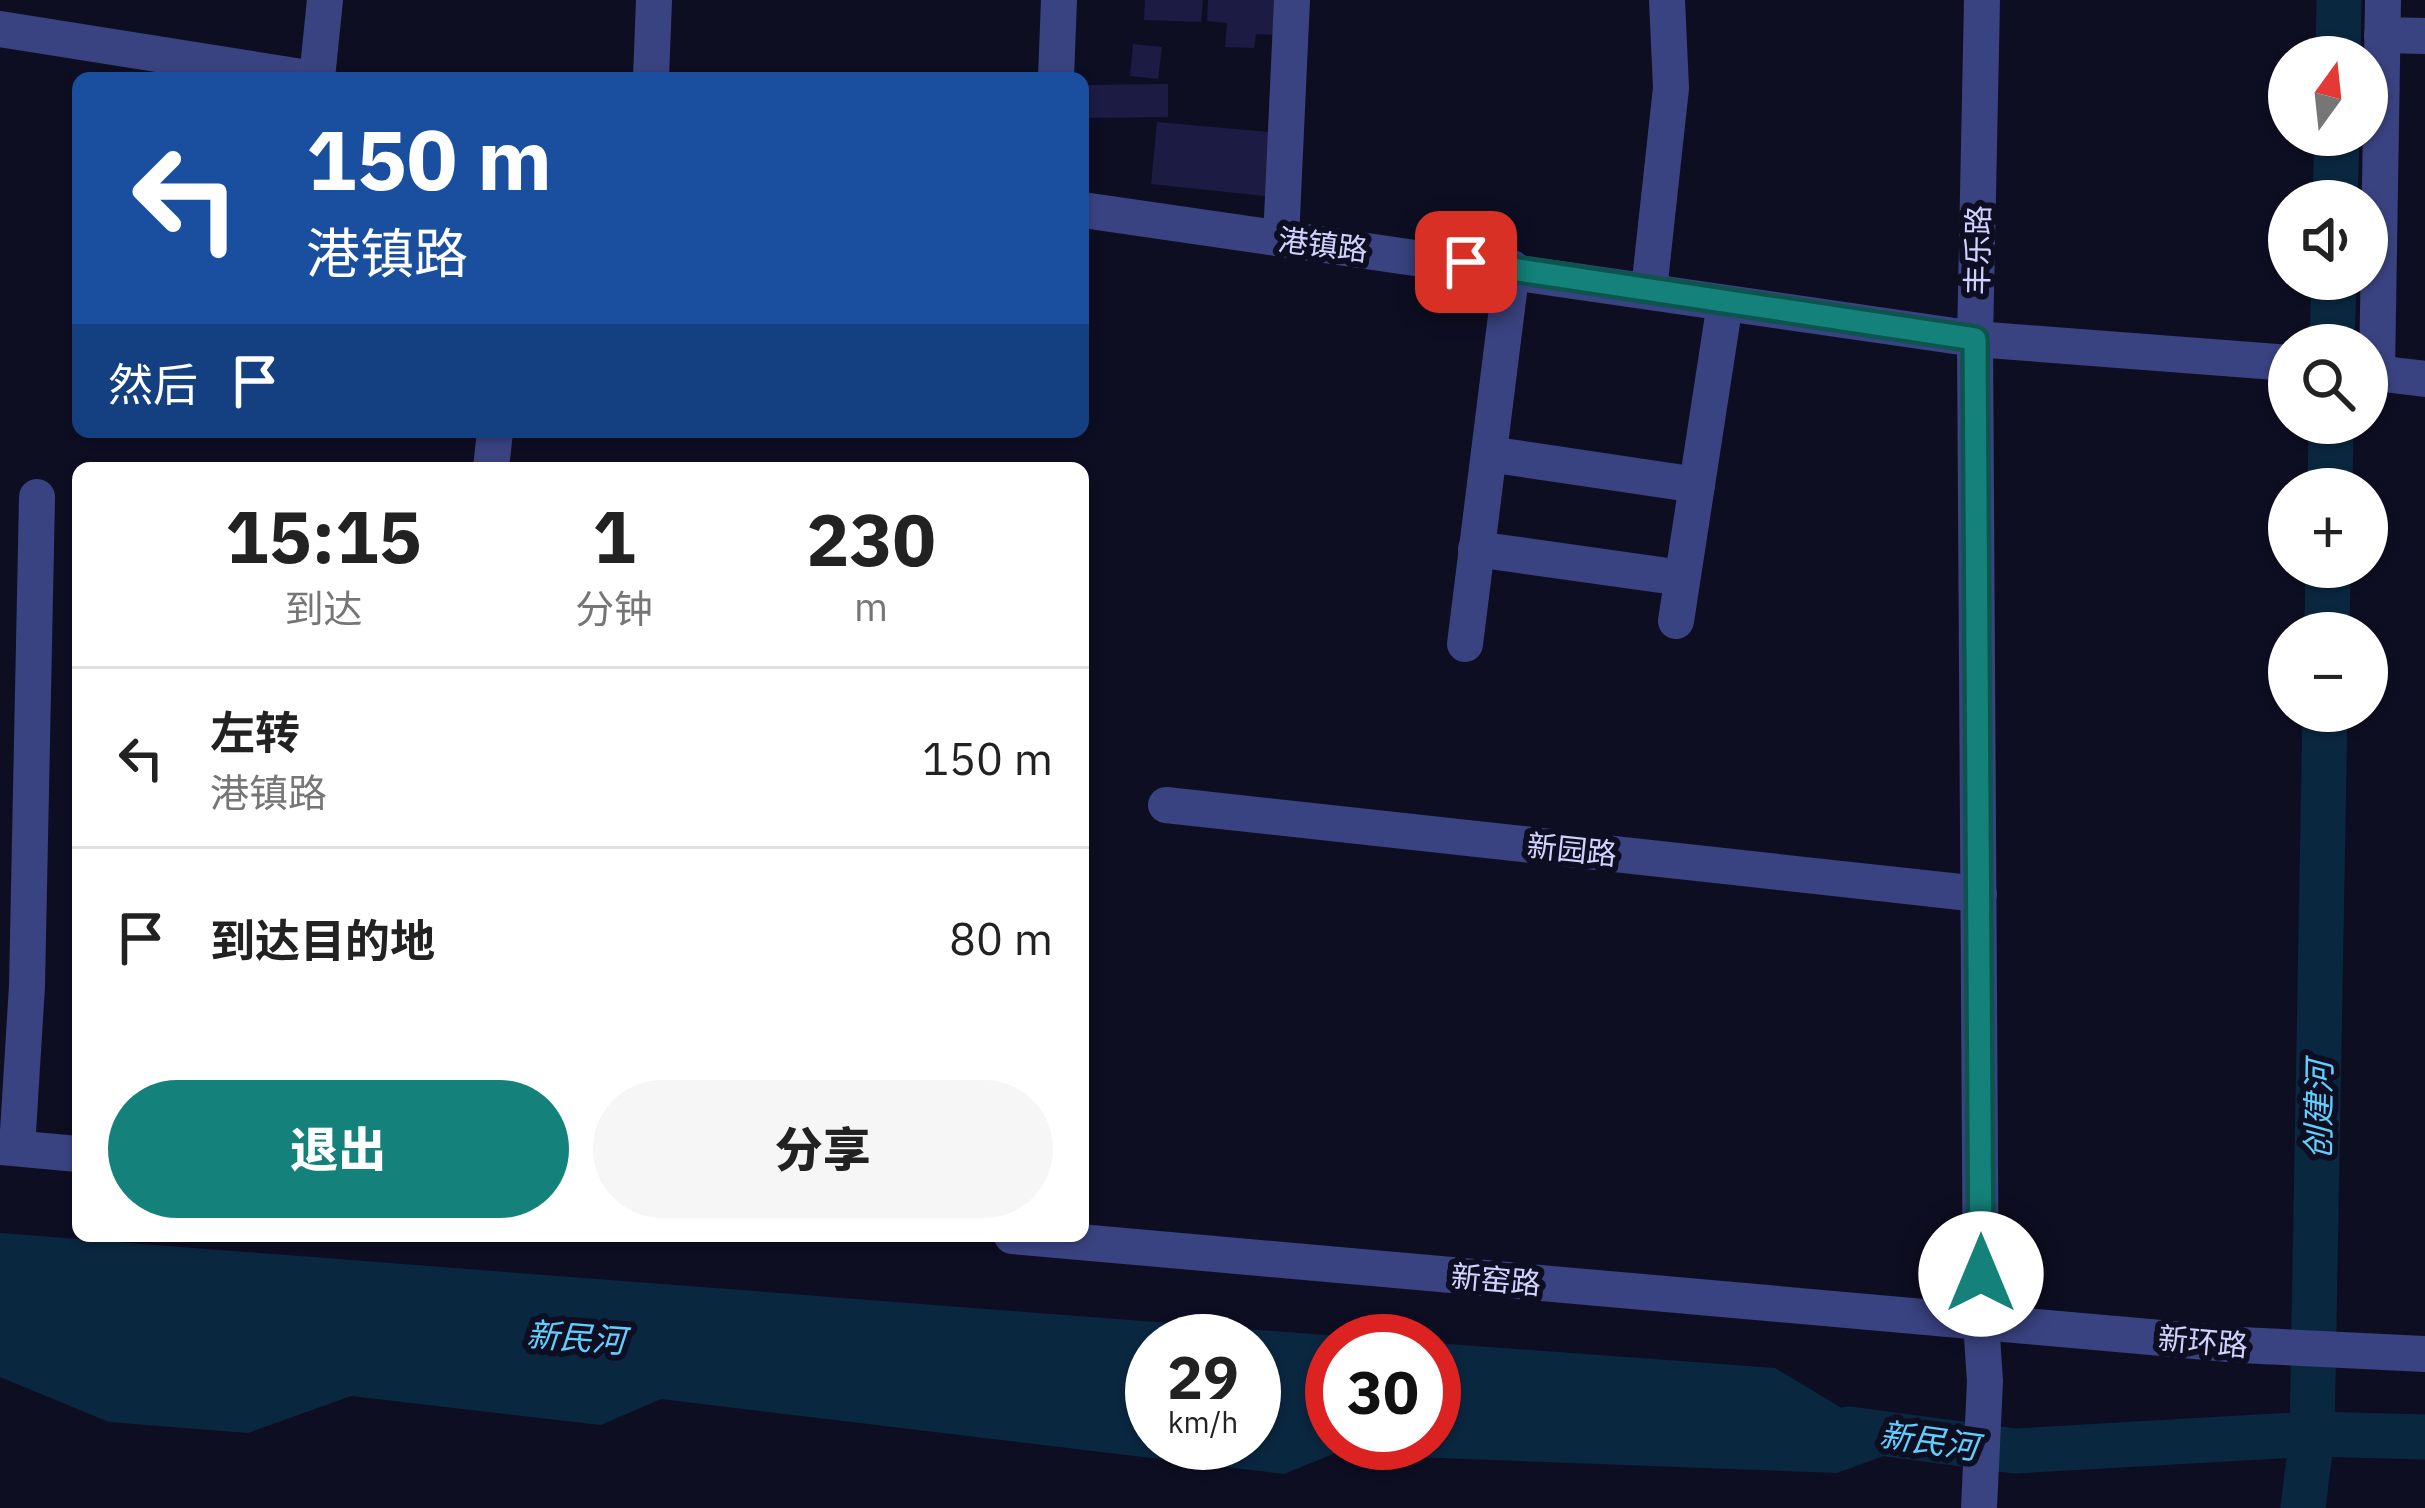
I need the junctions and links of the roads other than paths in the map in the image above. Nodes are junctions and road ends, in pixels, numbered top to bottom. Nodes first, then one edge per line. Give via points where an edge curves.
1 (325, 0) edge
2 (654, 0) edge
3 (1059, 0) edge
4 (1292, 0) edge
5 (1667, 0) edge
6 (1982, 0) edge
7 (2382, 17) edge
8 (16, 20) edge
9 (2425, 36) edge
10 (282, 72) edge
11 (314, 72) edge
12 (651, 72) edge
13 (1056, 72) edge
14 (1089, 211) edge
15 (1281, 239) junction
16 (1512, 268) junction
17 (1648, 290) junction
18 (1725, 303) junction
19 (2373, 324) edge
20 (1975, 339) junction
21 (2268, 362) edge
22 (2388, 374) edge
23 (2425, 379) edge
24 (1489, 454) junction
25 (1697, 484) junction
26 (37, 497) dead end
27 (1476, 549) junction
28 (1682, 578) junction
29 (1676, 621) dead end
30 (1465, 644) dead end
31 (1166, 805) dead end
32 (1978, 894) junction
33 (8, 1148) edge
34 (72, 1153) edge
35 (1082, 1242) edge
36 (1981, 1322) junction
37 (2411, 1353) edge
38 (1979, 1501) edge

1 - 11 street
2 - 12 street
3 - 13 street
4 - 15 street
5 - 17 street via 1671,88
6 - 20 street, 丰乐路
7 - 9 street
7 - 19 street
8 - 10 street
14 - 15 street, 港镇路
15 - 16 street, 港镇路
16 - 17 street, 港镇路
16 - 24 street
17 - 18 street, 港镇路
18 - 20 street, 港镇路
18 - 25 street
20 - 21 street, 港镇路
20 - 32 street, 丰乐路
22 - 23 street
24 - 25 street
24 - 27 street
25 - 28 street
26 - 33 street via 27,986
27 - 28 street
27 - 30 street
28 - 29 street
31 - 32 street, 新园路
32 - 36 street, 丰乐路
33 - 34 street
35 - 36 street, 新窑路
36 - 37 street, 新环路
36 - 38 street, 丰乐路

